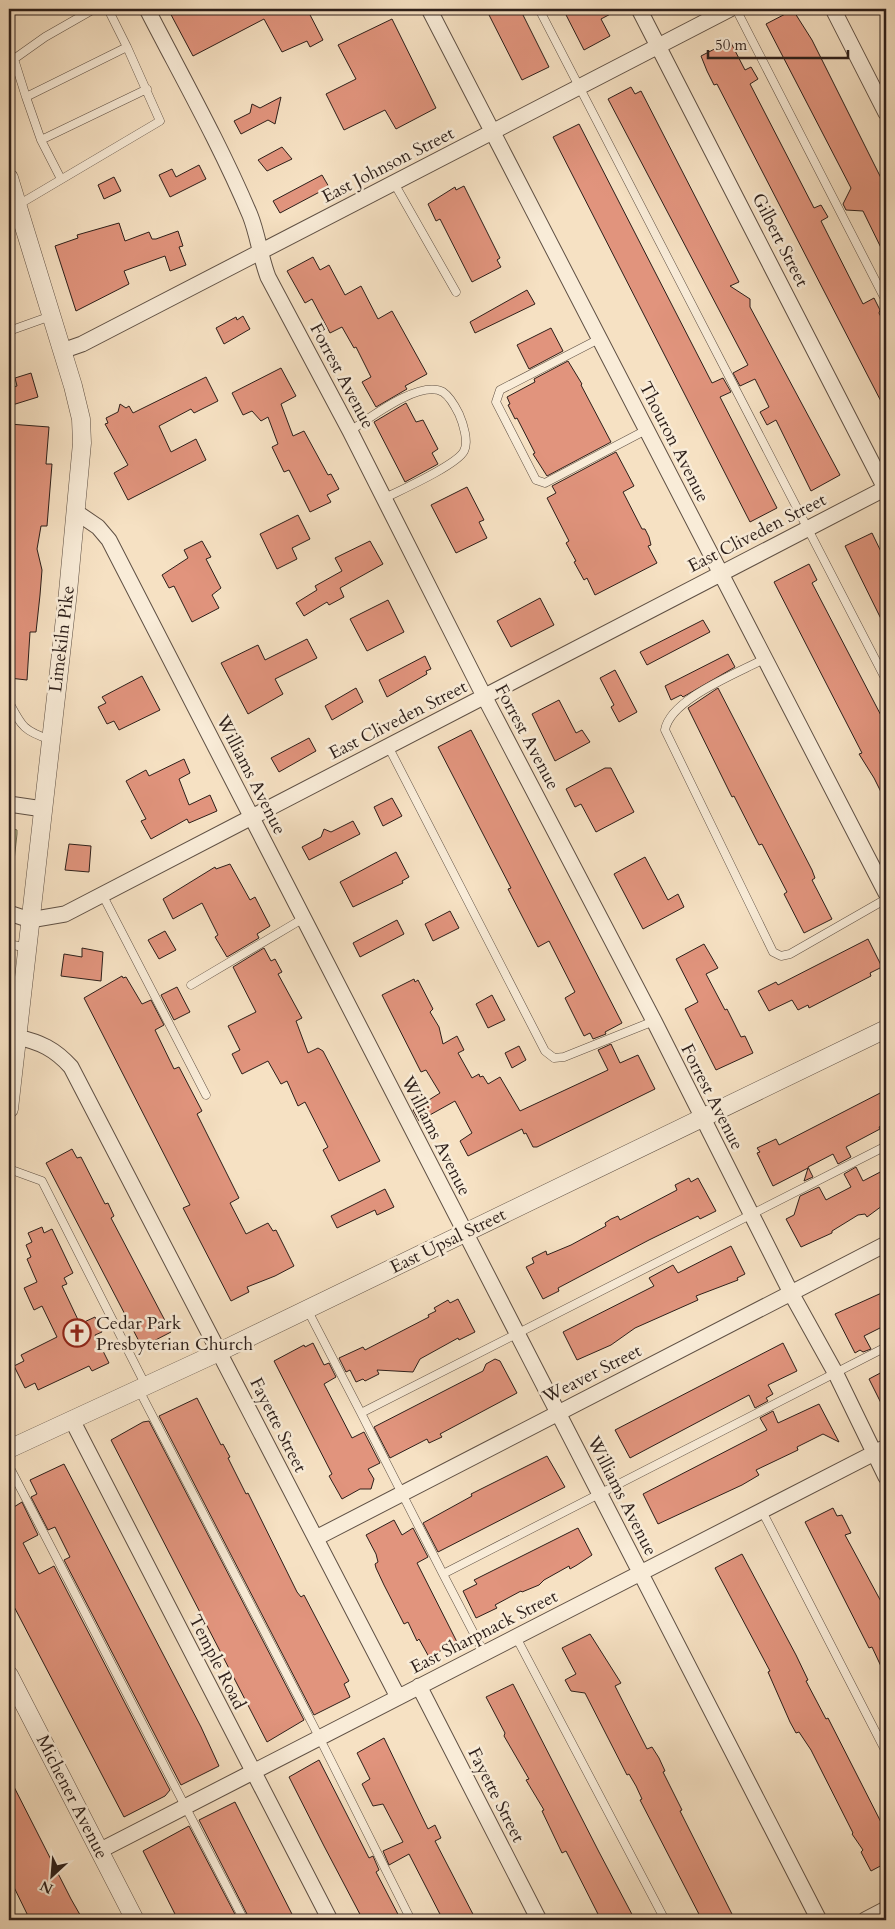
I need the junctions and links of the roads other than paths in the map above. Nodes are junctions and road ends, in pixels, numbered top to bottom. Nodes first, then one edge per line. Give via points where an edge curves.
1 (94, 9) edge
2 (108, 9) edge
3 (147, 9) edge
4 (429, 9) edge
5 (539, 9) edge
6 (639, 9) edge
7 (730, 9) edge
8 (736, 9) edge
9 (833, 9) edge
10 (658, 46) junction
11 (127, 47) junction
12 (580, 86) junction
13 (146, 90) junction
14 (26, 97) junction
15 (886, 113) edge
16 (492, 132) junction
17 (41, 140) junction
18 (9, 178) edge
19 (61, 179) junction
20 (394, 183) junction
21 (18, 205) junction
22 (260, 253) junction
23 (456, 292) dead end
24 (886, 301) edge
25 (51, 316) junction
26 (9, 331) edge
27 (599, 339) junction
28 (62, 351) junction
29 (648, 429) junction
30 (350, 431) junction
31 (886, 488) edge
32 (385, 498) junction
33 (76, 512) junction
34 (808, 528) junction
35 (720, 574) junction
36 (764, 659) junction
37 (886, 680) edge
38 (484, 696) junction
39 (9, 702) edge
40 (51, 740) junction
41 (388, 746) junction
42 (9, 804) edge
43 (42, 809) junction
44 (252, 817) junction
45 (886, 893) edge
46 (102, 894) junction
47 (886, 898) edge
48 (9, 913) edge
49 (304, 918) junction
50 (30, 920) junction
51 (9, 944) edge
52 (27, 948) junction
53 (191, 985) dead end
54 (654, 1021) junction
55 (886, 1029) edge
56 (17, 1037) junction
57 (11, 1076) edge
58 (206, 1095) dead end
59 (9, 1109) edge
60 (701, 1119) junction
61 (886, 1146) edge
62 (9, 1169) edge
63 (751, 1214) junction
64 (465, 1233) junction
65 (886, 1244) edge
66 (791, 1293) junction
67 (307, 1309) junction
68 (517, 1332) junction
69 (886, 1347) edge
70 (219, 1352) junction
71 (836, 1374) junction
72 (142, 1388) junction
73 (558, 1413) junction
74 (361, 1414) junction
75 (72, 1420) junction
76 (9, 1449) edge
77 (880, 1450) edge
78 (9, 1466) edge
79 (886, 1477) edge
80 (600, 1492) junction
81 (400, 1494) junction
82 (762, 1511) junction
83 (316, 1538) junction
84 (640, 1573) junction
85 (442, 1574) junction
86 (516, 1637) junction
87 (484, 1653) junction
88 (9, 1674) edge
89 (419, 1686) junction
90 (398, 1697) junction
91 (320, 1738) junction
92 (886, 1752) edge
93 (253, 1772) junction
94 (186, 1807) junction
95 (99, 1852) junction
96 (886, 1909) edge
97 (9, 1916) edge
98 (11, 1920) edge
99 (135, 1920) edge
100 (244, 1920) edge
101 (330, 1920) edge
102 (411, 1920) edge
103 (539, 1920) edge
104 (665, 1920) edge
105 (819, 1920) edge
106 (865, 1920) edge

1 - 14 lane via 44,37 14,59
2 - 11 lane
3 - 22 street, Forrest Avenue via 235,182 253,224
4 - 16 street, Thouron Avenue
5 - 12 lane
6 - 10 street, Gilbert Street
7 - 10 street, East Johnson Street
8 - 24 lane
9 - 15 street
10 - 12 street, East Johnson Street
10 - 31 street, Gilbert Street
11 - 13 lane
11 - 14 lane
12 - 16 street, East Johnson Street
12 - 34 lane
13 - 17 lane
13 - 19 lane via 160,121
14 - 17 lane
16 - 20 street, East Johnson Street
16 - 27 street, Thouron Avenue
17 - 19 lane
18 - 21 street, Limekiln Pike
19 - 21 lane
20 - 22 street, East Johnson Street
20 - 23 lane
21 - 25 street, Limekiln Pike
22 - 28 street, East Johnson Street via 82,344
22 - 30 street, Forrest Avenue via 268,277
25 - 26 lane
25 - 28 street, Limekiln Pike
27 - 29 street, Thouron Avenue
27 - 29 lane via 500,390 496,402 536,480 545,483
28 - 33 street, Limekiln Pike via 82,432
29 - 35 street, Thouron Avenue
30 - 32 street, Forrest Avenue
30 - 32 lane via 408,395 433,389 444,393 459,414 466,439 464,451 454,461
31 - 34 street, East Cliveden Street
32 - 38 street, Forrest Avenue
33 - 40 street, Limekiln Pike
33 - 44 street, Williams Avenue via 98,527 109,540
34 - 35 street, East Cliveden Street
34 - 37 lane
35 - 36 street, Thouron Avenue
35 - 38 street, East Cliveden Street
36 - 45 street, Thouron Avenue
36 - 47 lane via 684,702 666,722 665,730 773,952 781,956 790,954
38 - 41 street, East Cliveden Street
38 - 54 street, Forrest Avenue
39 - 40 lane via 28,732
40 - 43 street, Limekiln Pike
41 - 44 street, East Cliveden Street
41 - 54 lane via 545,1051 554,1058 564,1057
42 - 43 street
43 - 50 street, Limekiln Pike
44 - 46 street, East Cliveden Street
44 - 49 street, Williams Avenue
46 - 50 street, East Cliveden Street via 64,914
46 - 58 lane
48 - 50 street
49 - 53 lane
49 - 64 street, Williams Avenue
50 - 52 street, Limekiln Pike
51 - 52 lane
52 - 56 street, Limekiln Pike
54 - 60 street, Forrest Avenue
55 - 60 street, East Upsal Street
56 - 57 street, Limekiln Pike
56 - 70 street, Fayette Street via 53,1049 71,1067
57 - 59 street, Limekiln Pike
60 - 63 street, Forrest Avenue
60 - 64 street, East Upsal Street
61 - 63 lane
62 - 72 lane via 42,1181
63 - 66 street, Forrest Avenue
63 - 68 lane
64 - 67 street, East Upsal Street
64 - 68 street, Williams Avenue
65 - 66 street, Weaver Street
66 - 71 street, Forrest Avenue
66 - 73 street, Weaver Street
67 - 70 street, East Upsal Street
67 - 74 lane
68 - 73 street, Williams Avenue
68 - 74 lane
69 - 71 lane
70 - 72 street, East Upsal Street
70 - 83 street, Fayette Street
71 - 77 street, Forrest Avenue
71 - 80 lane
72 - 75 street, East Upsal Street
72 - 91 lane
73 - 80 street, Williams Avenue
73 - 81 street, Weaver Street
74 - 81 lane
75 - 76 street, East Upsal Street
75 - 93 street, Temple Road
77 - 79 street, Forrest Avenue
77 - 82 street, East Sharpnack Street
78 - 94 lane
80 - 84 street, Williams Avenue
80 - 85 lane
81 - 83 street, Weaver Street
81 - 85 lane
82 - 84 street, East Sharpnack Street
82 - 92 lane
83 - 90 street, Fayette Street
84 - 86 street, East Sharpnack Street
84 - 105 street, Williams Avenue
85 - 87 lane
86 - 87 street, East Sharpnack Street
86 - 104 lane
87 - 89 street, East Sharpnack Street
88 - 95 street, Michener Avenue
89 - 90 street, East Sharpnack Street
89 - 103 street, Fayette Street
90 - 91 street, East Sharpnack Street
91 - 93 street, East Sharpnack Street
91 - 102 lane
93 - 94 street, East Sharpnack Street
93 - 101 street, Temple Road
94 - 95 street, East Sharpnack Street
94 - 100 lane
95 - 99 street, Michener Avenue
96 - 106 street
97 - 98 lane

